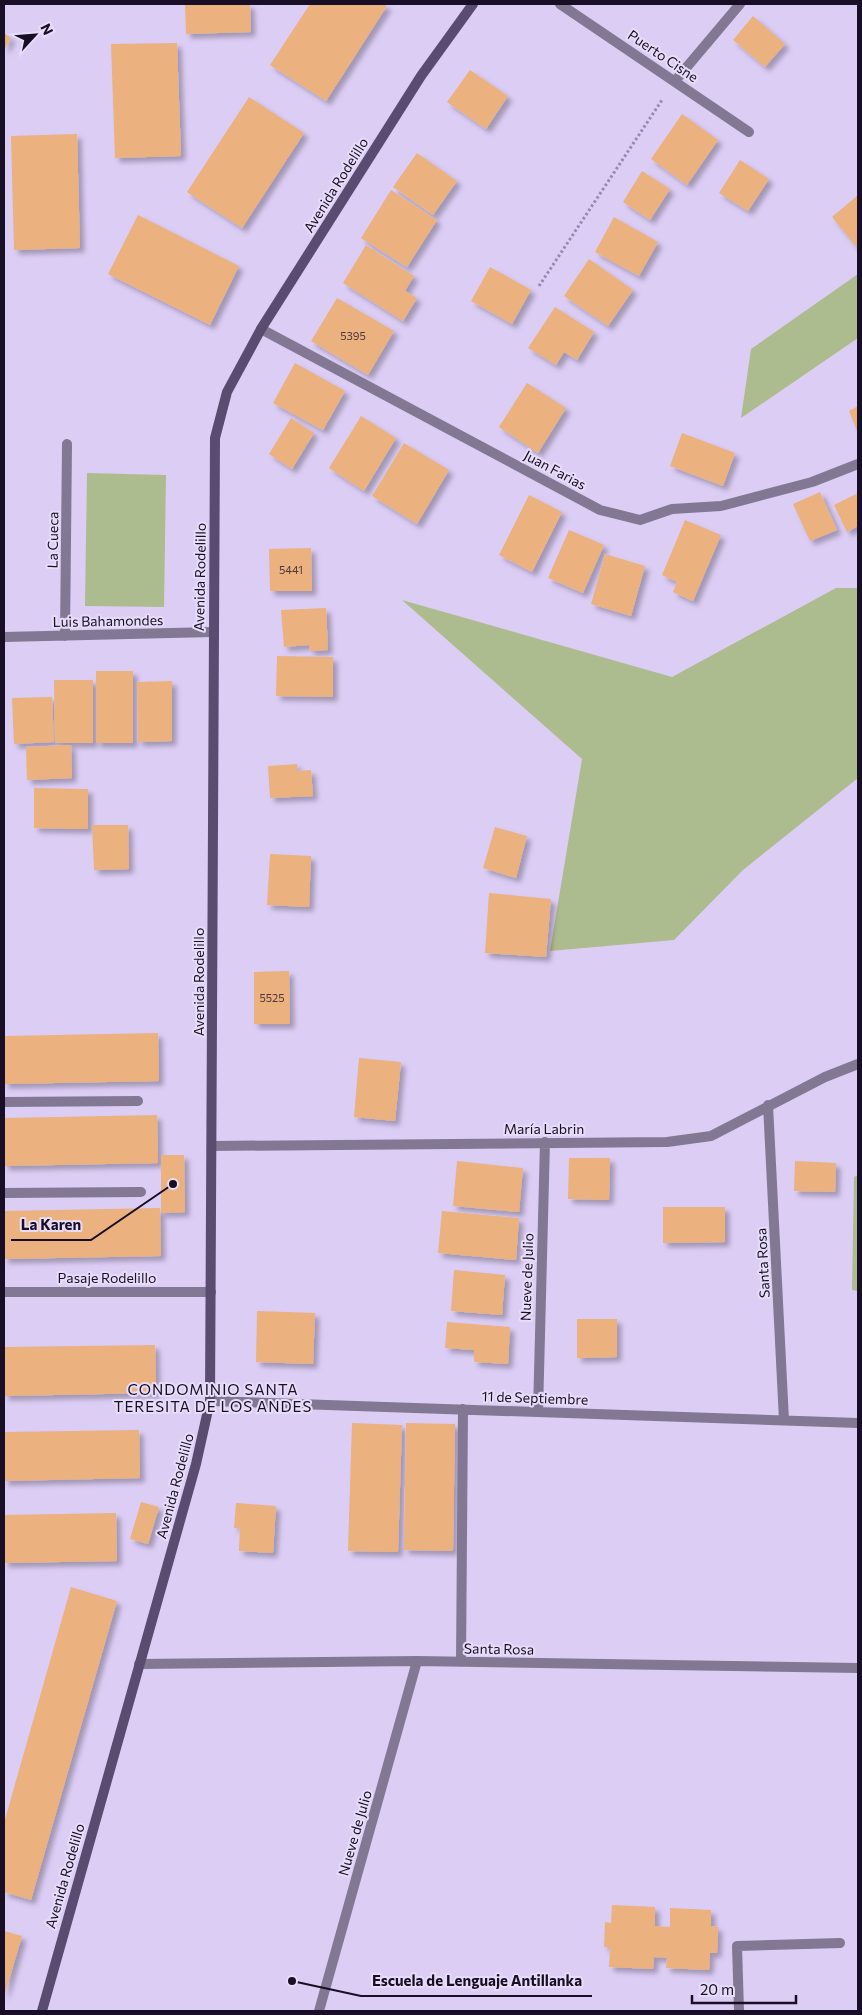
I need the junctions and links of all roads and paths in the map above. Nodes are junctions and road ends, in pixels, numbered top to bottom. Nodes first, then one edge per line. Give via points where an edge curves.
1 (473, 4) edge
2 (560, 4) edge
3 (740, 4) edge
4 (675, 81) junction
5 (749, 132) dead end
6 (539, 286) dead end
7 (261, 329) junction
8 (67, 444) dead end
9 (858, 464) edge
10 (213, 632) junction
11 (65, 636) junction
12 (4, 637) edge
13 (858, 1064) edge
14 (138, 1101) dead end
15 (4, 1102) edge
16 (768, 1105) junction
17 (545, 1142) junction
18 (212, 1146) junction
19 (141, 1192) dead end
20 (4, 1193) edge
21 (4, 1292) edge
22 (210, 1292) junction
23 (210, 1401) junction
24 (464, 1410) junction
25 (538, 1412) junction
26 (784, 1420) junction
27 (858, 1423) edge
28 (417, 1661) junction
29 (461, 1662) junction
30 (139, 1664) junction
31 (858, 1668) edge
32 (840, 1943) dead end
33 (42, 2011) edge
34 (319, 2011) edge
35 (739, 2011) edge

1 - 7 street, Avenida Rodelillo via 421,76
2 - 4 street, Puerto Cisne
3 - 4 street
4 - 5 street, Puerto Cisne
4 - 6 path
7 - 9 street, Juan Farias via 600,510 640,520 672,509 721,506 812,482
7 - 10 street, Avenida Rodelillo via 227,392 215,438
8 - 11 street, La Cueca
10 - 11 street, Luis Bahamondes
10 - 18 street, Avenida Rodelillo
11 - 12 street, Luis Bahamondes
13 - 16 street, María Labrin
14 - 15 street
16 - 17 street, María Labrin via 711,1136 667,1142
16 - 26 street, Santa Rosa
17 - 18 street, María Labrin
17 - 25 street, Nueve de Julio
18 - 22 street, Avenida Rodelillo
19 - 20 street
21 - 22 street, Pasaje Rodelillo
22 - 23 street, Avenida Rodelillo
23 - 24 street, 11 de Septiembre
23 - 30 street, Avenida Rodelillo via 196,1464
24 - 25 street, 11 de Septiembre
24 - 29 street
25 - 26 street, 11 de Septiembre
26 - 27 street, 11 de Septiembre
28 - 29 street, Santa Rosa
28 - 30 street, Santa Rosa
28 - 34 street, Nueve de Julio
29 - 31 street, Santa Rosa
30 - 33 street, Avenida Rodelillo
32 - 35 street via 737,1946

